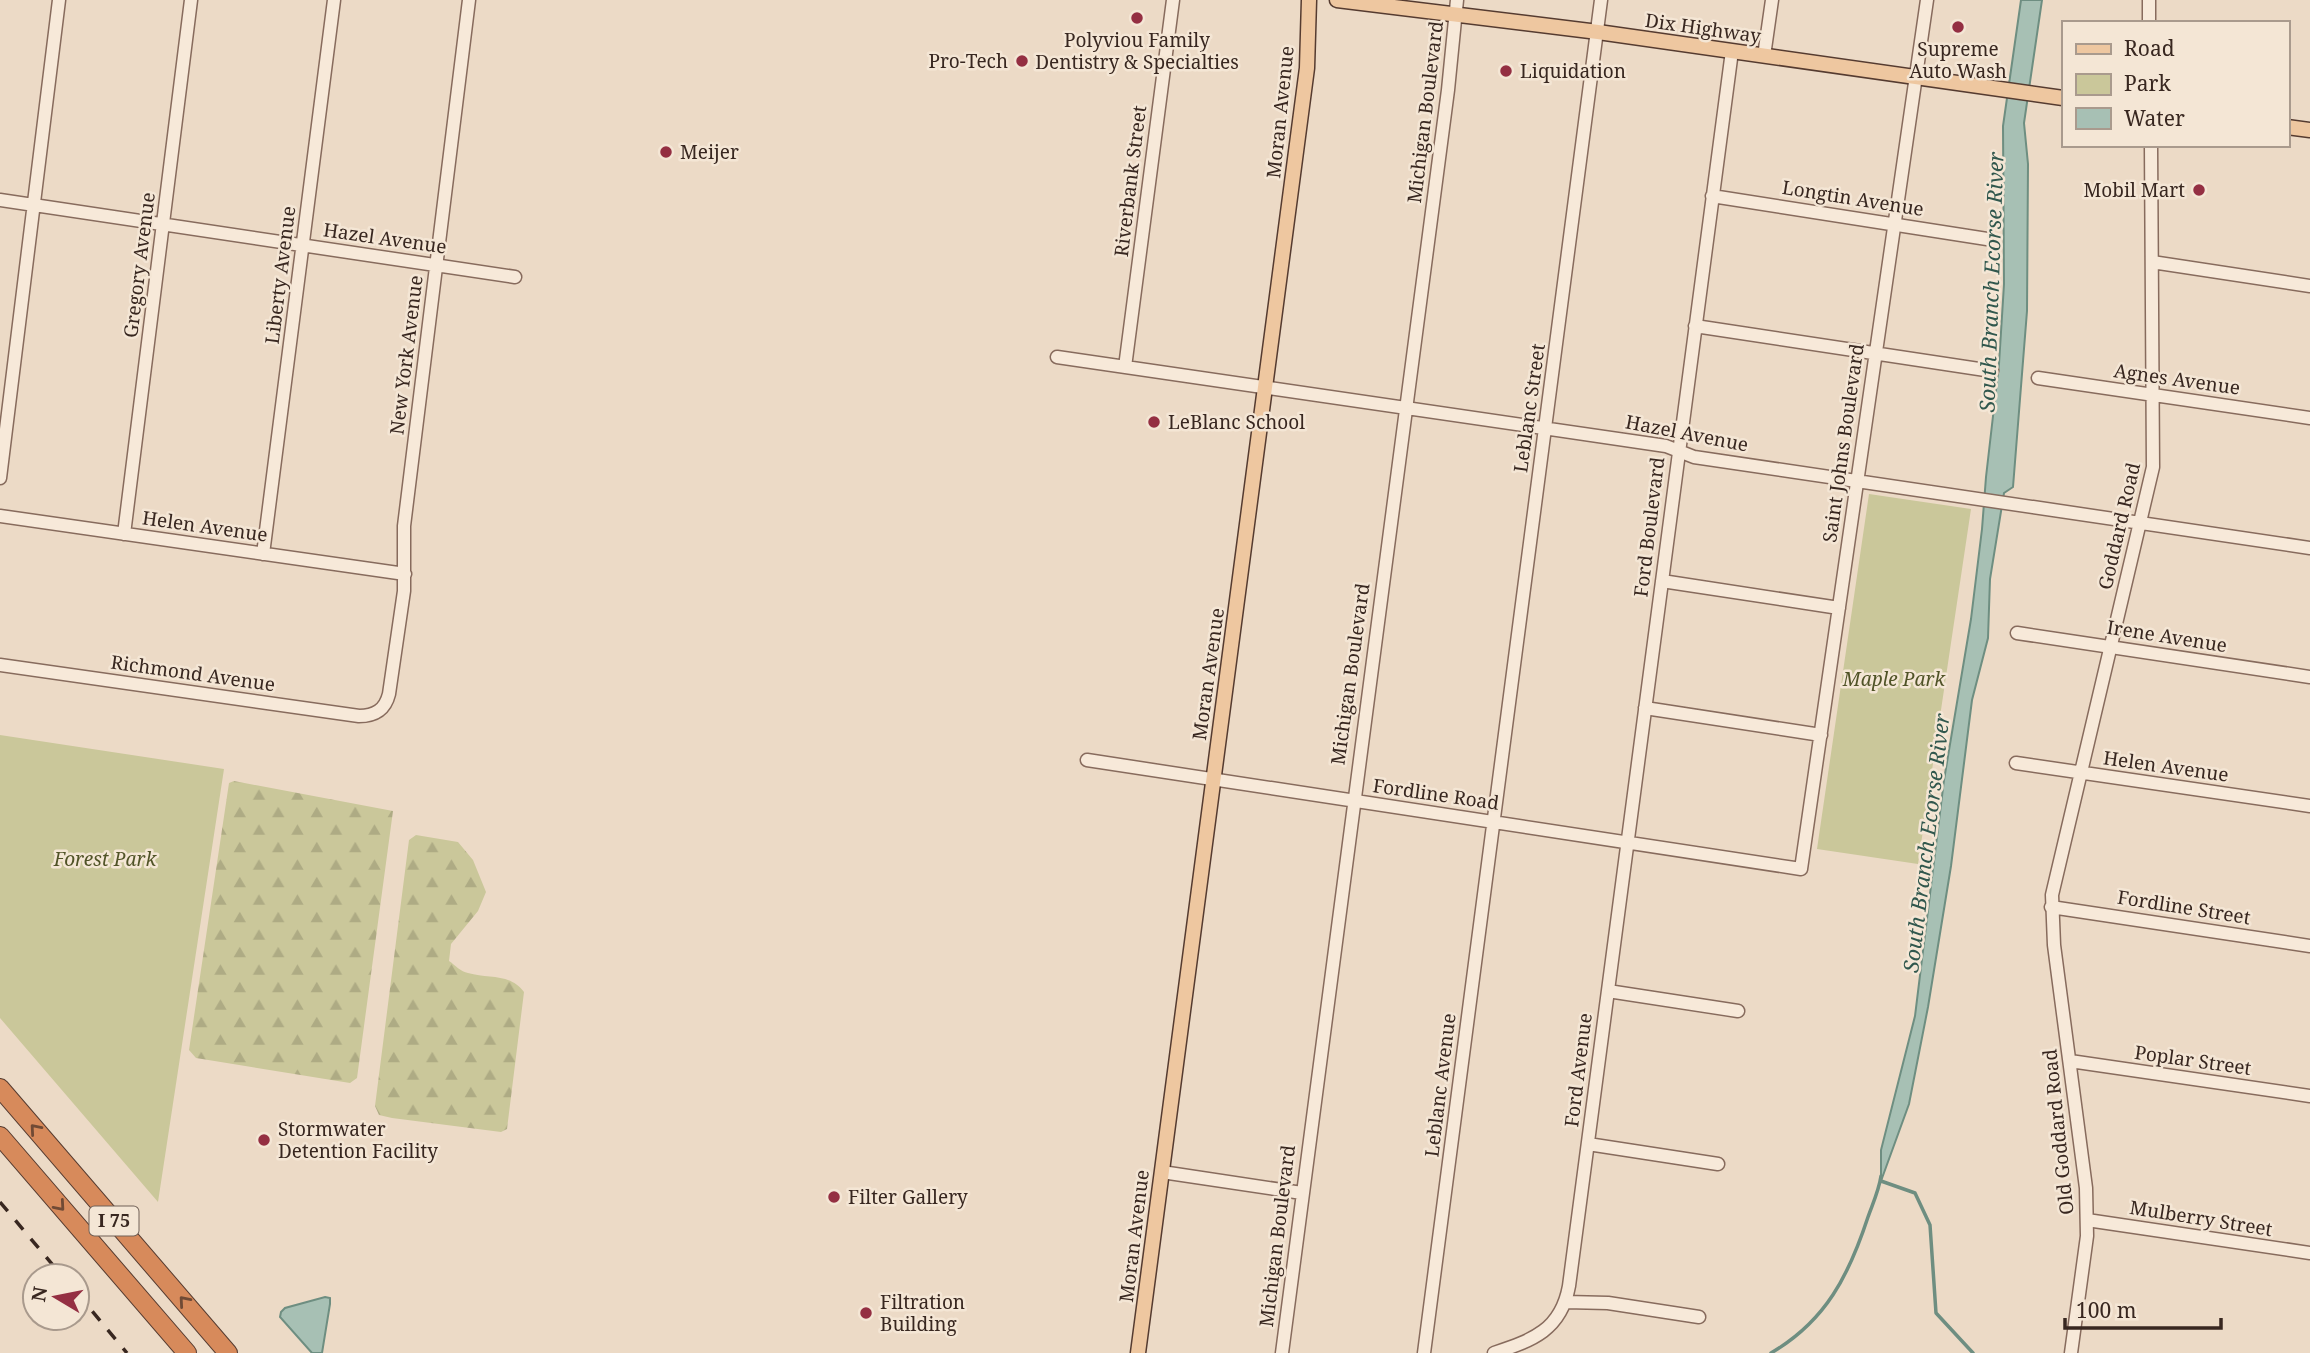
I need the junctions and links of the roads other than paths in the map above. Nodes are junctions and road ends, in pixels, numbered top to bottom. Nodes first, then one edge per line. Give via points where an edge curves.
1 (59, 0) edge
2 (191, 0) edge
3 (334, 0) edge
4 (469, 0) edge
5 (1173, 0) edge
6 (1309, 0) edge
7 (1337, 0) edge
8 (1601, 0) edge
9 (1772, 0) edge
10 (1927, 0) edge
11 (2149, 0) edge
12 (1457, 7) edge
13 (2149, 21) edge
14 (1598, 32) junction
15 (1732, 51) junction
16 (1764, 56) junction
17 (1915, 78) junction
18 (2062, 98) edge
19 (2289, 127) edge
20 (2310, 130) edge
21 (2151, 147) edge
22 (1712, 196) junction
23 (0, 200) edge
24 (34, 205) junction
25 (1895, 224) junction
26 (164, 225) junction
27 (1987, 239) dead end
28 (303, 245) junction
29 (2152, 262) junction
30 (436, 265) junction
31 (515, 277) dead end
32 (2310, 286) edge
33 (1695, 326) junction
34 (1875, 354) junction
35 (1057, 357) dead end
36 (1125, 367) junction
37 (1992, 371) dead end
38 (2038, 378) dead end
39 (1265, 388) junction
40 (2153, 395) junction
41 (1405, 409) junction
42 (2310, 418) edge
43 (1546, 430) junction
44 (1678, 451) junction
45 (0, 478) edge
46 (1857, 481) junction
47 (0, 516) edge
48 (2140, 522) junction
49 (124, 534) junction
50 (2310, 548) edge
51 (263, 554) junction
52 (405, 574) junction
53 (1662, 581) junction
54 (1839, 608) junction
55 (2018, 633) dead end
56 (2111, 648) junction
57 (0, 665) edge
58 (2310, 677) edge
59 (1645, 708) junction
60 (379, 712) joint
61 (1821, 735) junction
62 (1087, 760) dead end
63 (2016, 763) dead end
64 (2081, 773) junction
65 (1213, 780) junction
66 (1353, 801) junction
67 (2310, 806) edge
68 (1493, 822) junction
69 (1626, 842) junction
70 (1778, 867) joint
71 (2051, 907) junction
72 (2310, 946) edge
73 (1608, 991) junction
74 (1738, 1011) dead end
75 (2070, 1062) junction
76 (0, 1088) edge
77 (2310, 1096) edge
78 (0, 1136) edge
79 (1588, 1144) junction
80 (1718, 1164) dead end
81 (1162, 1172) junction
82 (1302, 1193) junction
83 (2087, 1220) junction
84 (2310, 1253) edge
85 (1566, 1302) junction
86 (1699, 1317) dead end
87 (187, 1353) edge
88 (228, 1353) edge
89 (1138, 1353) edge
90 (1282, 1353) edge
91 (1424, 1353) edge
92 (1494, 1353) edge
93 (2071, 1353) edge

1 - 24 street
2 - 26 street, Gregory Avenue
3 - 28 street, Liberty Avenue
4 - 30 street, New York Avenue
5 - 36 street, Riverbank Street
6 - 39 main road, Moran Avenue via 1307,62
7 - 12 main road, Dix Highway
8 - 14 street, Leblanc Street
9 - 16 street
10 - 17 street, Saint Johns Boulevard
11 - 13 street
12 - 14 main road, Dix Highway
12 - 41 street, Michigan Boulevard
14 - 15 main road, Dix Highway
14 - 43 street, Leblanc Street
15 - 16 main road, Dix Highway
15 - 22 street, Ford Boulevard
16 - 17 main road, Dix Highway
17 - 18 main road, Dix Highway
17 - 25 street, Saint Johns Boulevard
19 - 20 main road
21 - 29 street, Goddard Road
22 - 25 street, Longtin Avenue
22 - 33 street, Ford Boulevard
23 - 24 street, Hazel Avenue
24 - 26 street, Hazel Avenue
24 - 45 street
25 - 27 street, Longtin Avenue
25 - 34 street, Saint Johns Boulevard
26 - 28 street, Hazel Avenue
26 - 49 street, Gregory Avenue
28 - 30 street, Hazel Avenue
28 - 51 street, Liberty Avenue
29 - 32 street
29 - 40 street, Goddard Road
30 - 31 street, Hazel Avenue
30 - 52 street, New York Avenue via 404,526
33 - 34 street
33 - 44 street, Ford Boulevard
34 - 37 street
34 - 46 street, Saint Johns Boulevard
35 - 36 street, Hazel Avenue
36 - 39 street, Hazel Avenue
38 - 40 street, Agnes Avenue
39 - 41 street, Hazel Avenue
39 - 65 main road, Moran Avenue
40 - 42 street, Agnes Avenue
40 - 48 street, Goddard Road via 2153,467
41 - 43 street, Hazel Avenue
41 - 66 street, Michigan Boulevard
43 - 44 street, Hazel Avenue
43 - 68 street, Leblanc Street
44 - 46 street, Hazel Avenue
44 - 53 street, Ford Boulevard
46 - 48 street, Hazel Avenue
46 - 54 street, Saint Johns Boulevard
47 - 49 street, Helen Avenue
48 - 50 street, Hazel Avenue
48 - 56 street, Goddard Road
49 - 51 street, Helen Avenue
51 - 52 street, Helen Avenue
52 - 60 street, New York Avenue via 388,694
53 - 54 street
53 - 59 street, Ford Boulevard
54 - 61 street, Saint Johns Boulevard
55 - 56 street, Irene Avenue
56 - 58 street, Irene Avenue
56 - 64 street, Goddard Road
57 - 60 street, Richmond Avenue via 359,716
59 - 61 street
59 - 69 street, Ford Boulevard
61 - 70 street, Saint Johns Boulevard via 1801,869
62 - 65 street, Fordline Road
63 - 64 street, Helen Avenue
64 - 67 street, Helen Avenue
64 - 71 street, Goddard Road
65 - 66 street, Fordline Road
65 - 81 main road, Moran Avenue
66 - 68 street, Fordline Road
66 - 82 street, Michigan Boulevard
68 - 69 street, Fordline Road
68 - 91 street, Leblanc Avenue
69 - 70 street, Fordline Road
69 - 73 street, Ford Avenue
71 - 72 street, Fordline Street
71 - 75 street, Old Goddard Road
73 - 74 street
73 - 79 street, Ford Avenue
75 - 77 street, Poplar Street
75 - 83 street, Old Goddard Road
88 -> 76 highway, I 75
78 -> 87 highway, I 75
79 - 80 street
79 - 85 street, Ford Avenue
81 - 82 street
81 - 89 main road, Moran Avenue
82 - 90 street, Michigan Boulevard
83 - 84 street, Mulberry Street
83 - 93 street, Old Goddard Road
85 - 86 street via 1608,1303
85 - 92 street via 1542,1333

